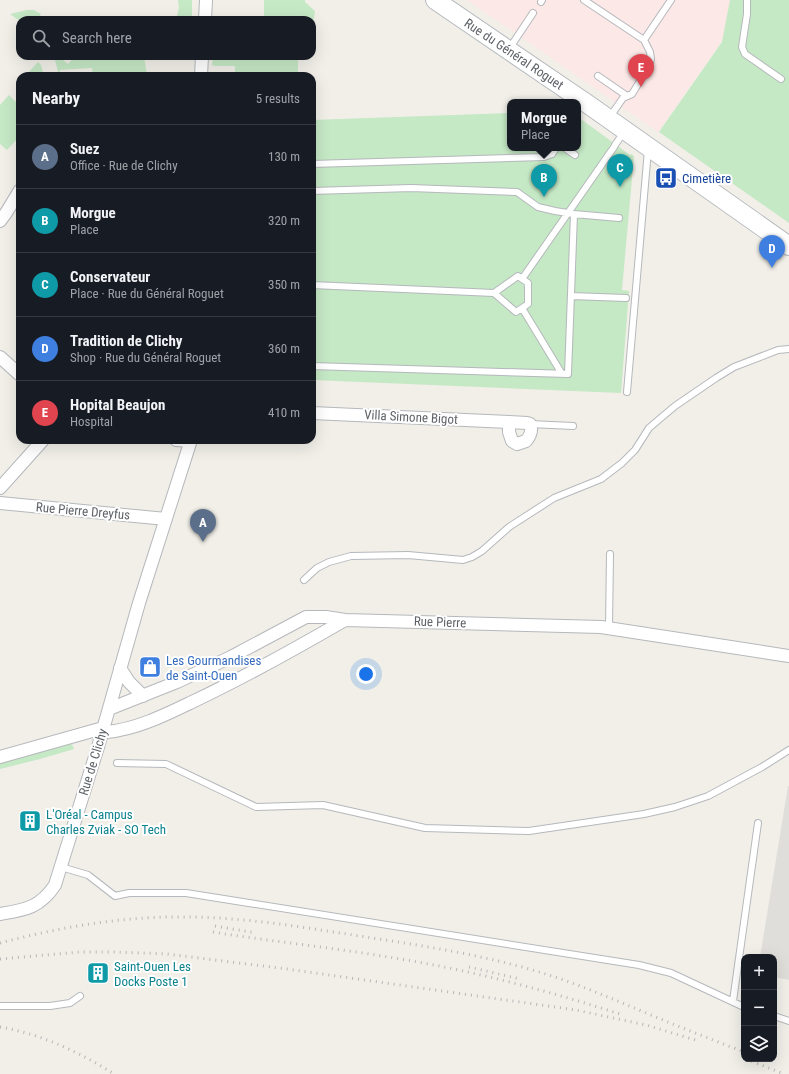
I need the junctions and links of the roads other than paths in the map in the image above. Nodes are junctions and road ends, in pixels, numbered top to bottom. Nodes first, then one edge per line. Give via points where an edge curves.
1 (206, 0) edge
2 (435, 0) edge
3 (584, 0) edge
4 (671, 0) edge
5 (747, 0) edge
6 (533, 14) dead end
7 (205, 16) edge
8 (644, 40) junction
9 (508, 50) junction
10 (202, 60) edge
11 (201, 72) edge
12 (598, 76) dead end
13 (781, 78) dead end
14 (627, 96) junction
15 (579, 99) edge
16 (581, 100) edge
17 (608, 119) junction
18 (618, 141) junction
19 (648, 147) junction
20 (554, 151) edge
21 (569, 151) edge
22 (575, 155) dead end
23 (316, 164) edge
24 (316, 191) edge
25 (16, 196) edge
26 (16, 198) edge
27 (0, 204) edge
28 (571, 213) junction
29 (619, 218) dead end
30 (0, 221) edge
31 (789, 246) edge
32 (522, 279) junction
33 (316, 286) edge
34 (494, 293) junction
35 (571, 296) junction
36 (626, 298) dead end
37 (522, 308) junction
38 (789, 349) edge
39 (0, 357) edge
40 (316, 366) edge
41 (16, 371) edge
42 (562, 374) junction
43 (627, 392) dead end
44 (316, 413) edge
45 (509, 422) junction
46 (530, 424) junction
47 (573, 426) dead end
48 (39, 444) edge
49 (190, 444) edge
50 (0, 488) edge
51 (0, 503) edge
52 (166, 519) junction
53 (610, 554) dead end
54 (304, 580) dead end
55 (345, 620) junction
56 (609, 628) junction
57 (789, 656) edge
58 (120, 668) junction
59 (143, 696) junction
60 (109, 709) junction
61 (103, 728) junction
62 (789, 750) edge
63 (0, 756) edge
64 (117, 763) dead end
65 (758, 823) dead end
66 (61, 867) junction
67 (0, 914) edge
68 (80, 996) dead end
69 (733, 1001) junction
70 (741, 1005) edge
71 (0, 1006) edge
72 (777, 1017) edge
73 (789, 1021) edge

1 - 7 street
2 - 9 main road, Rue du Général Roguet
3 - 8 lane
4 - 8 lane
5 - 13 lane via 742,47 745,54
6 - 9 lane
8 - 14 lane via 650,52 650,64 632,94
9 - 15 main road, Rue du Général Roguet
10 - 11 street
12 - 14 lane
14 - 17 lane
16 - 17 main road, Rue du Général Roguet
17 - 18 main road, Rue du Général Roguet
18 - 19 main road, Rue du Général Roguet
18 - 28 lane
19 - 31 main road, Rue du Général Roguet
19 - 43 lane
20 - 23 lane via 544,157
21 - 22 lane
24 - 28 lane via 411,188 517,192 538,207
25 - 27 street
26 - 30 street
28 - 29 lane
28 - 32 lane
28 - 35 lane
32 - 34 lane via 518,276
32 - 37 lane via 528,283 528,304
33 - 34 lane
34 - 37 lane via 516,312
35 - 36 lane
35 - 42 lane via 568,374
37 - 42 lane
38 - 54 lane via 778,350 741,364 716,378 675,406 650,428 635,450 601,479 554,498 509,526 472,557 463,560 408,555 351,556 317,568
39 - 41 street
40 - 42 lane
44 - 45 street, Villa Simone Bigot
45 - 46 street, Villa Simone Bigot
45 - 46 street via 510,437 517,444 529,437 532,428
46 - 47 lane
48 - 50 street
49 - 52 street, Rue de Clichy
51 - 52 street, Rue Pierre Dreyfus
52 - 58 street, Rue de Clichy
53 - 56 lane
55 - 56 street, Rue Pierre
55 - 59 street, Rue Pierre via 306,617 231,657
55 - 61 street via 234,683 162,716 123,730 107,732
56 - 57 street, Rue Pierre
58 - 59 street
58 - 60 street, Rue de Clichy
59 - 60 street, Rue Pierre
60 - 61 street, Rue de Clichy
61 - 63 street
61 - 66 street, Rue de Clichy
62 - 64 lane via 708,796 675,807 529,831 425,828 322,805 256,807 166,764
65 - 69 lane
66 - 67 street, Rue de Clichy via 55,886 35,906
66 - 69 lane via 88,875 115,896 129,893 186,893 639,965 671,973
68 - 71 lane via 70,1003 50,1006
69 - 70 lane
72 - 73 lane

